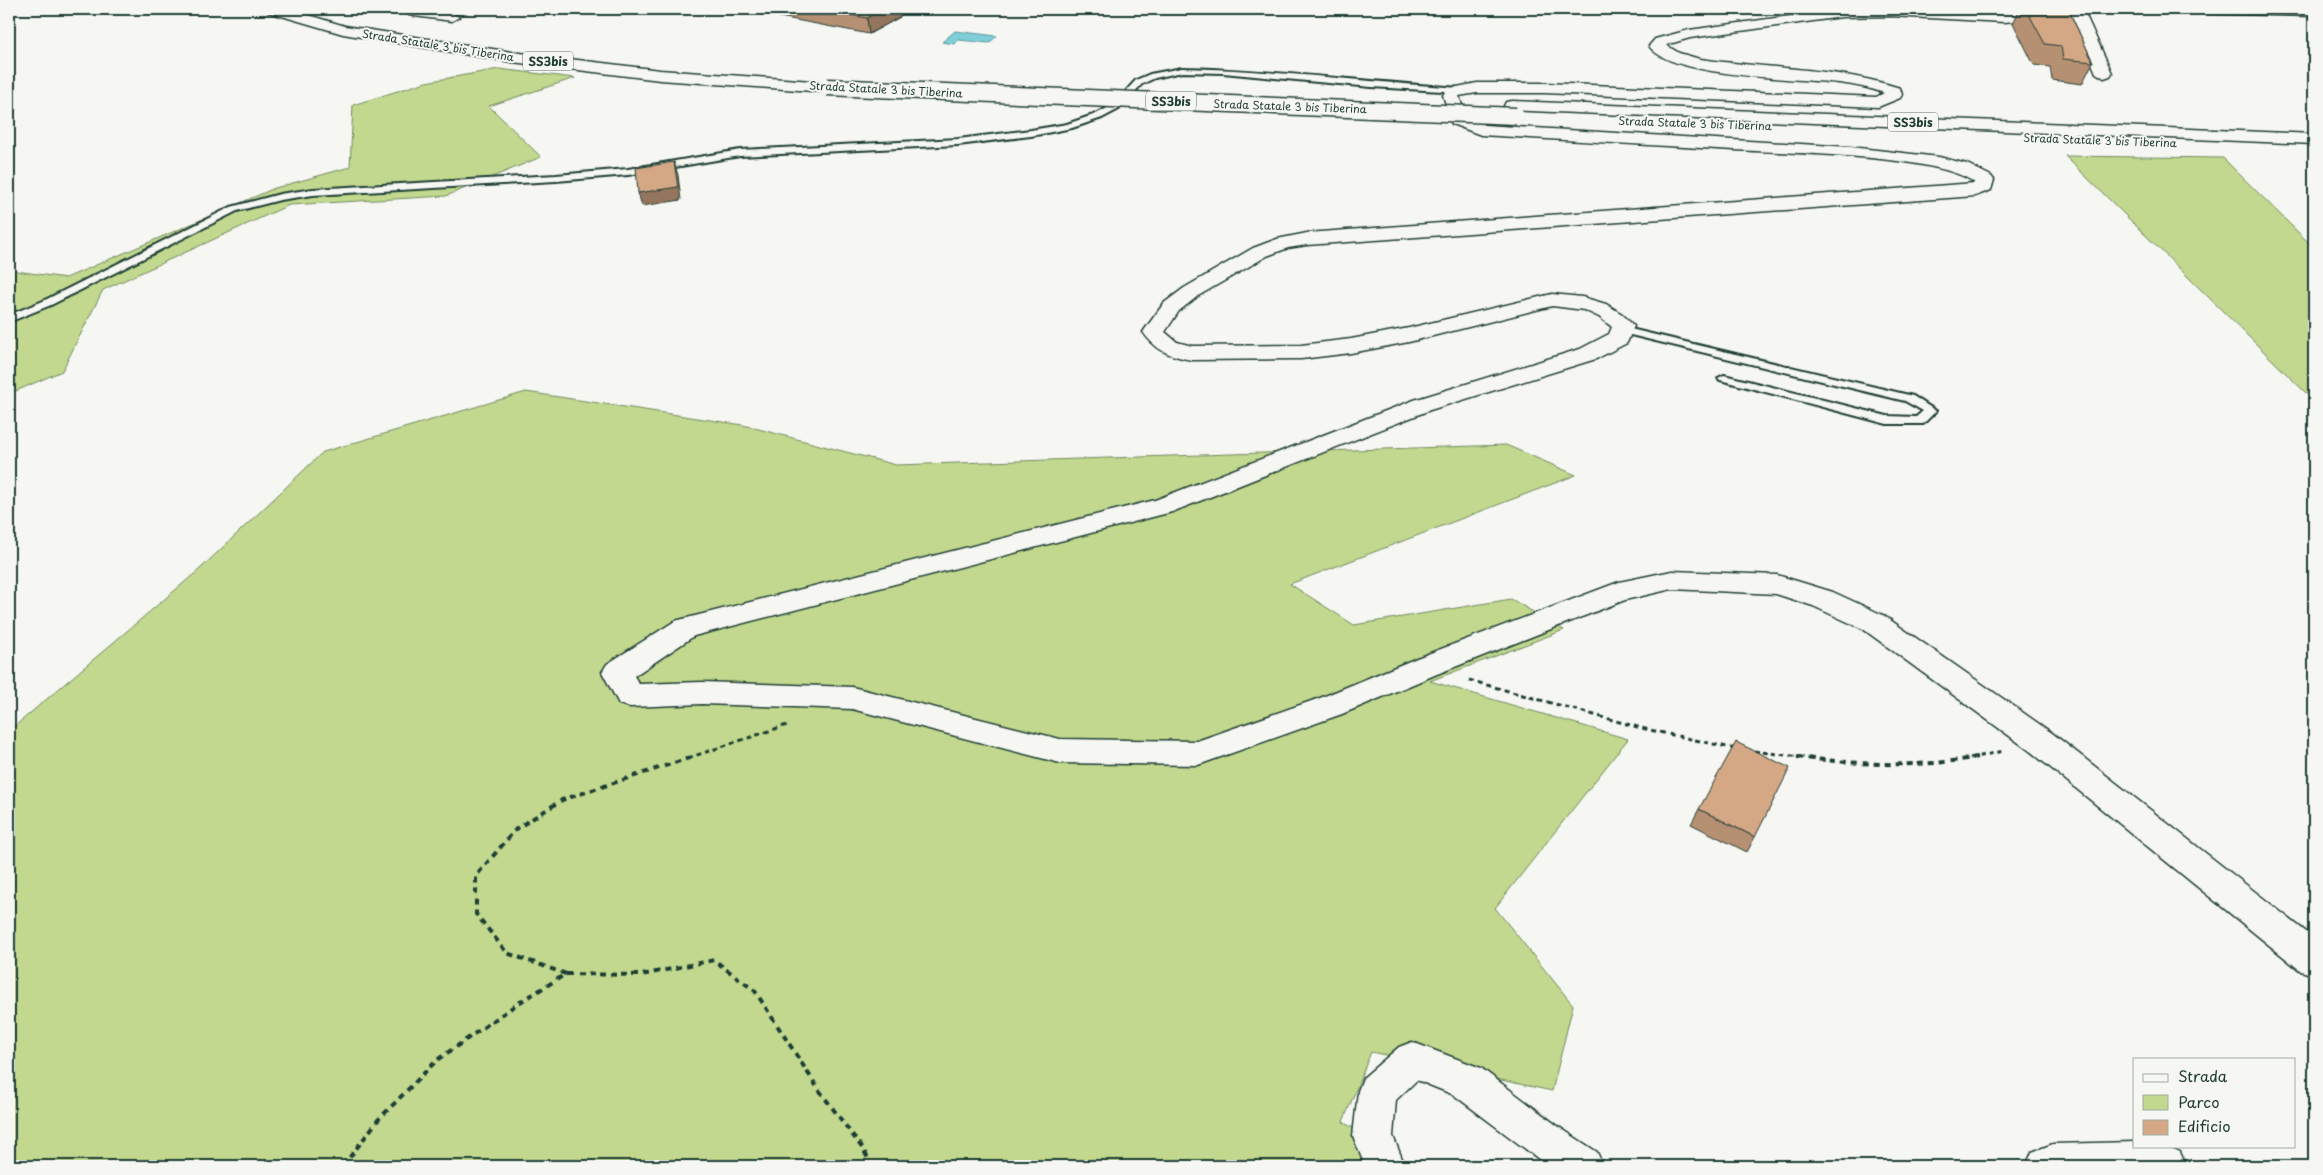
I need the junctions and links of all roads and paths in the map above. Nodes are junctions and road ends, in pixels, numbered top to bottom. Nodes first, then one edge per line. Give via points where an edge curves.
1 (272, 9) edge
2 (324, 9) edge
3 (410, 9) edge
4 (2030, 9) edge
5 (2076, 9) edge
6 (2191, 9) edge
7 (2314, 12) edge
8 (452, 17) dead end
9 (2104, 73) dead end
10 (832, 82) junction
11 (1460, 90) junction
12 (1514, 111) junction
13 (2314, 138) edge
14 (2314, 148) edge
15 (9, 318) edge
16 (1622, 330) junction
17 (1724, 378) dead end
18 (1427, 666) junction
19 (792, 723) dead end
20 (2041, 742) junction
21 (2314, 959) edge
22 (566, 974) junction
23 (343, 1166) edge
24 (872, 1166) edge
25 (1385, 1166) edge
26 (1583, 1166) edge
27 (2046, 1166) edge
28 (2166, 1166) edge

1 - 10 main road, Strada Statale 3 bis Tiberina / SS3bis via 343,30 512,57 660,75
2 - 10 main road, Strada Statale 3 bis Tiberina / SS3bis via 527,49
3 - 8 main road
4 - 11 main road via 2030,13 2023,16 2004,18 1842,13 1688,34 1660,42 1658,46 1672,57 1702,65 1856,80 1894,91 1889,99 1878,102 1544,88
5 - 9 main road
6 - 7 main road
10 - 12 main road, Strada Statale 3 bis Tiberina / SS3bis, bridge
11 - 15 lane via 1182,70 1139,82 1116,107 1099,116 1031,133 958,142 740,153 628,172 313,192 280,197 234,209 47,303
11 - 16 main road via 1451,95 1458,120 1488,131 1850,152 1939,162 1985,180 1984,186 1975,190 1284,243 1260,252 1191,292 1171,307 1154,332 1159,342 1191,353 1319,351 1552,300 1580,303 1609,312 1623,326
12 - 13 main road, Strada Statale 3 bis Tiberina / SS3bis
12 - 14 main road, Strada Statale 3 bis Tiberina / SS3bis
16 - 17 lane via 1909,398 1930,410 1919,421 1888,420
16 - 18 main road via 1619,338 1588,354 1422,405 1163,506 685,628 616,672 630,696 702,693 852,698 1060,751 1198,753 1331,706
18 - 20 path via 1715,746 1814,760 1886,764 1973,759
18 - 20 main road via 1619,592 1672,580 1777,585 1823,599 1873,622
19 - 22 path via 562,800 516,829 476,876 476,914 507,953
20 - 21 main road
22 - 23 path via 437,1060 378,1120
22 - 24 path via 642,976 714,960 755,991
25 - 26 main road via 1373,1136 1377,1091 1412,1060 1468,1081 1545,1142
27 - 28 main road via 2140,1162

